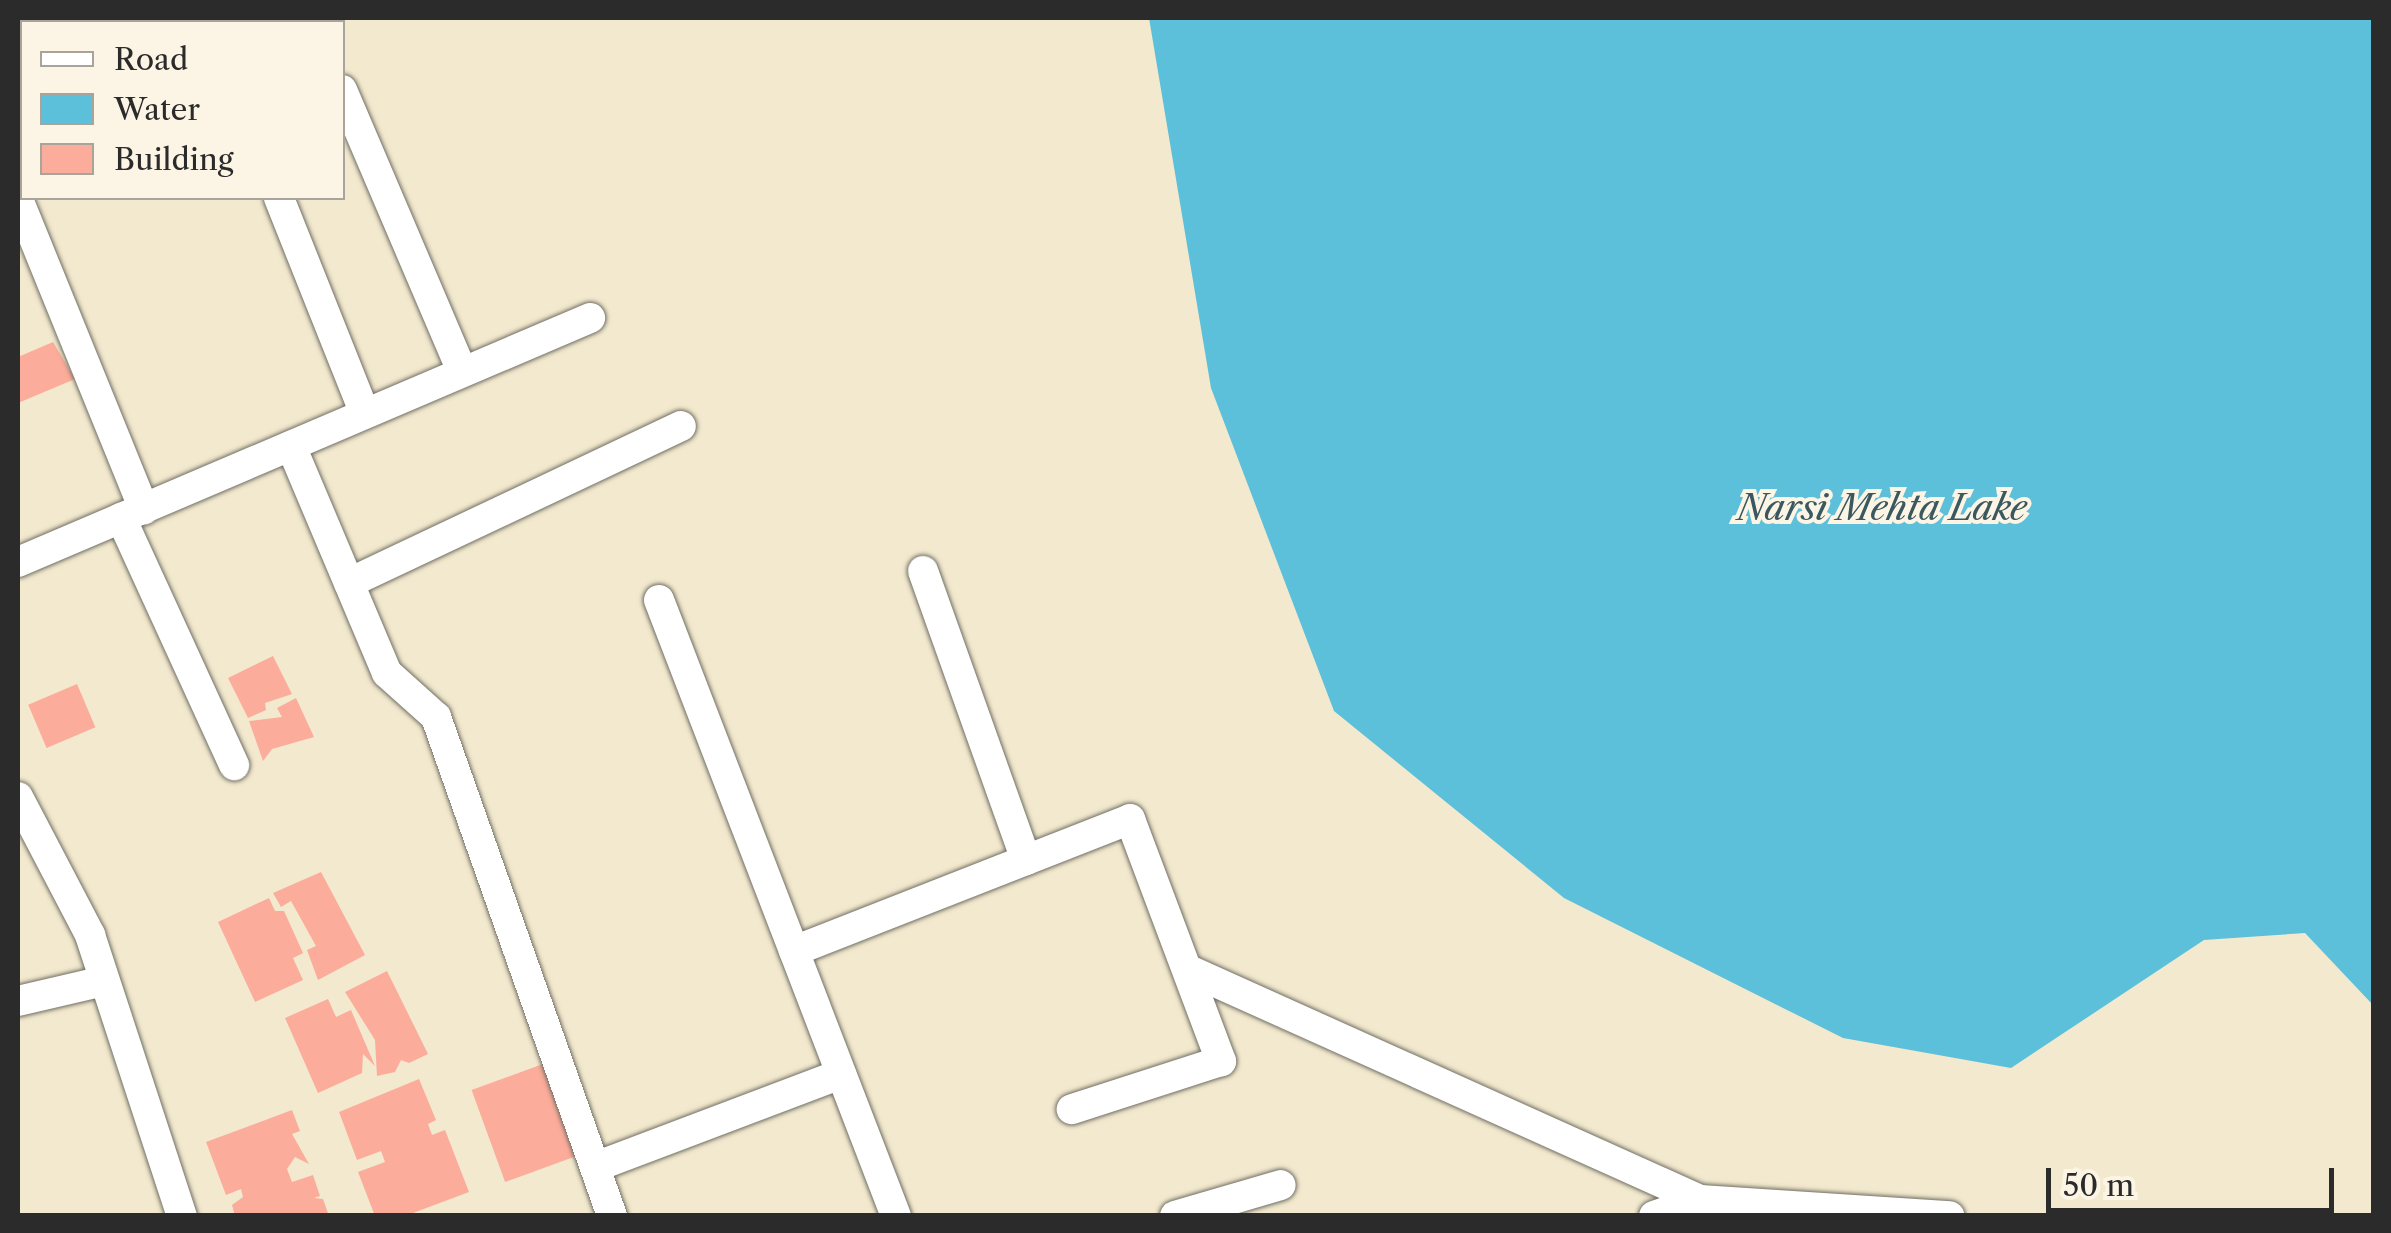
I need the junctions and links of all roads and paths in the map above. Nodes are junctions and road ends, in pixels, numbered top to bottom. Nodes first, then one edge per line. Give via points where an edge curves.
1 (345, 97) edge
2 (21, 200) edge
3 (280, 200) edge
4 (590, 318) dead end
5 (462, 372) junction
6 (364, 414) junction
7 (681, 426) dead end
8 (291, 446) junction
9 (132, 513) junction
10 (18, 562) edge
11 (922, 570) dead end
12 (349, 583) junction
13 (660, 600) dead end
14 (234, 764) dead end
15 (18, 797) edge
16 (1026, 860) junction
17 (794, 951) junction
18 (1191, 971) junction
19 (104, 981) junction
20 (18, 1001) edge
21 (841, 1074) junction
22 (1072, 1108) dead end
23 (595, 1168) junction
24 (1281, 1186) dead end
25 (1700, 1200) junction
26 (182, 1216) edge
27 (612, 1216) edge
28 (896, 1216) edge
29 (1176, 1216) edge
30 (1654, 1216) edge
31 (1948, 1216) edge

1 - 5 street
2 - 9 street
3 - 6 street
4 - 5 street
5 - 6 street
6 - 8 street
7 - 12 street
8 - 9 street
8 - 12 street
9 - 10 street
9 - 14 street
11 - 16 street
12 - 23 street via 387,673 436,717
13 - 17 street
15 - 19 street via 90,935
16 - 17 street
16 - 18 street via 1130,819
17 - 21 street
18 - 22 street via 1221,1060
18 - 25 street
19 - 20 street
19 - 26 street
21 - 23 street
21 - 28 street
23 - 27 street
24 - 29 street
25 - 30 street
25 - 31 street

